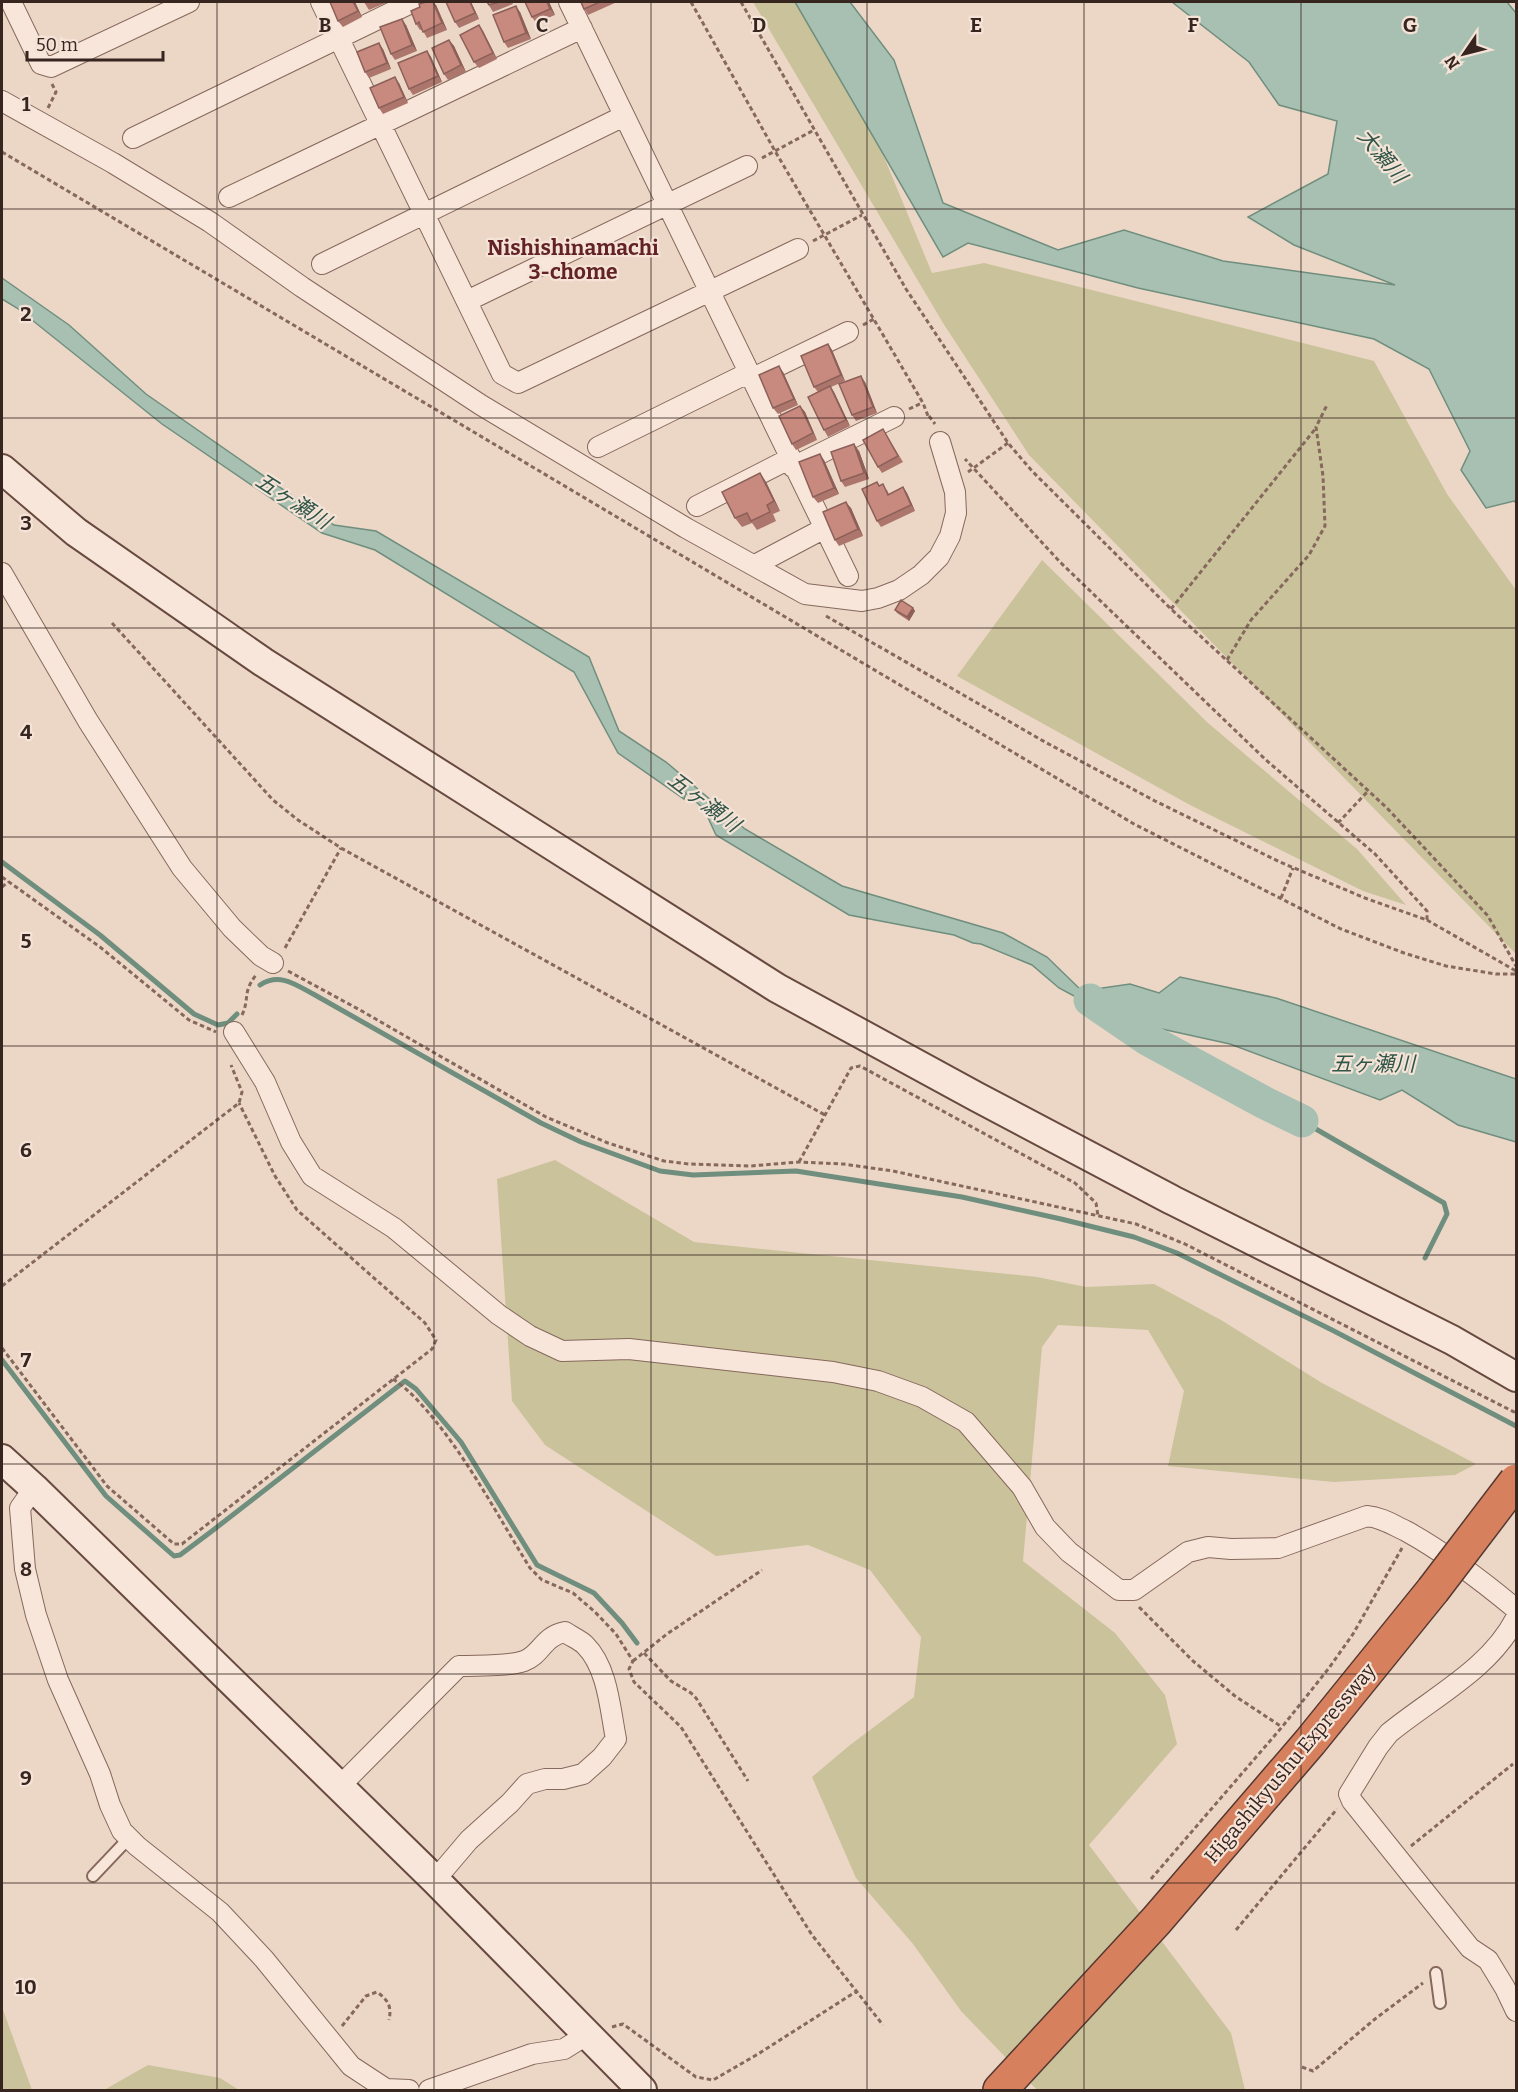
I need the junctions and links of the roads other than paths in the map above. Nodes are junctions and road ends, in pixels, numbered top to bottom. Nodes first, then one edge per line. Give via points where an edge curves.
1 (11, 2) edge
2 (189, 2) edge
3 (321, 2) edge
4 (413, 2) edge
5 (569, 2) edge
6 (582, 28) junction
7 (338, 38) junction
8 (2, 101) edge
9 (624, 116) junction
10 (381, 125) junction
11 (133, 138) dead end
12 (747, 166) road end
13 (229, 197) dead end
14 (666, 204) junction
15 (424, 213) junction
16 (798, 249) road end
17 (322, 264) dead end
18 (708, 291) junction
19 (467, 301) junction
20 (848, 332) dead end
21 (749, 376) junction
22 (894, 417) dead end
23 (938, 434) road end
24 (597, 447) dead end
25 (791, 463) junction
26 (2, 469) edge
27 (697, 506) dead end
28 (823, 529) junction
29 (755, 565) junction
30 (2, 573) edge
31 (848, 576) dead end
32 (273, 963) road end
33 (226, 1032) road end
34 (1516, 1377) edge
35 (2, 1459) edge
36 (1516, 1481) edge
37 (34, 1488) junction
38 (1516, 1609) edge
39 (1516, 1618) edge
40 (339, 1787) junction
41 (129, 1838) junction
42 (93, 1876) dead end
43 (435, 1880) junction
44 (1156, 1921) junction
45 (1436, 1973) road end
46 (1440, 2003) dead end
47 (1516, 2012) edge
48 (588, 2034) junction
49 (1050, 2035) junction
50 (409, 2091) edge
51 (429, 2091) edge
52 (642, 2091) edge
53 (990, 2091) edge
54 (1000, 2091) edge
55 (1016, 2091) edge

1 - 2 street via 40,64 51,67
3 - 7 street
4 - 7 street
5 - 6 street
6 - 9 street
6 - 10 street
7 - 10 street
7 - 11 street
8 - 29 street via 210,222 481,405
9 - 14 street
9 - 15 street
10 - 13 street
10 - 15 street
12 - 14 street
14 - 18 street
14 - 19 street
15 - 17 street
15 - 19 street
16 - 18 street
18 - 19 street via 518,383 502,374
18 - 21 street
20 - 21 street
21 - 24 street
21 - 25 street
22 - 25 street
23 - 29 street via 955,492 956,513 939,557 921,575 899,590 862,601 805,594
25 - 27 street
25 - 28 street
26 - 34 street via 76,532 263,662 777,988 1172,1200 1452,1340
28 - 29 street
28 - 31 street
30 - 32 street via 88,721 182,868 232,928
33 - 38 street via 265,1082 291,1142 312,1176 394,1228 499,1316 562,1351 629,1350 833,1372 878,1381 922,1397 966,1422 1022,1487 1045,1527 1069,1552 1119,1590 1134,1590 1188,1552 1208,1547 1278,1548 1367,1516 1412,1534 1474,1574
35 - 37 street
36 - 44 highway, Higashikyushu Expressway, bridge via 1310,1742
37 - 40 street
37 - 41 street via 20,1508 25,1569 36,1615 58,1680 110,1805
39 - 47 street via 1498,1647 1479,1665 1389,1732 1350,1794 1438,1910 1470,1948 1488,1960
40 - 43 street
40 - 43 street via 459,1665 526,1660 554,1634 565,1632 585,1645 603,1676 616,1739 583,1774 527,1784 469,1840
41 - 42 lane
41 - 50 street via 220,1912 264,1959 351,2066 386,2089
43 - 48 street
44 - 49 highway, Higashikyushu Expressway
44 - 55 highway
45 - 46 lane
48 - 51 street via 564,2049 532,2054
48 - 52 street
49 - 53 highway, Higashikyushu Expressway
49 - 54 highway, Higashikyushu Expressway

